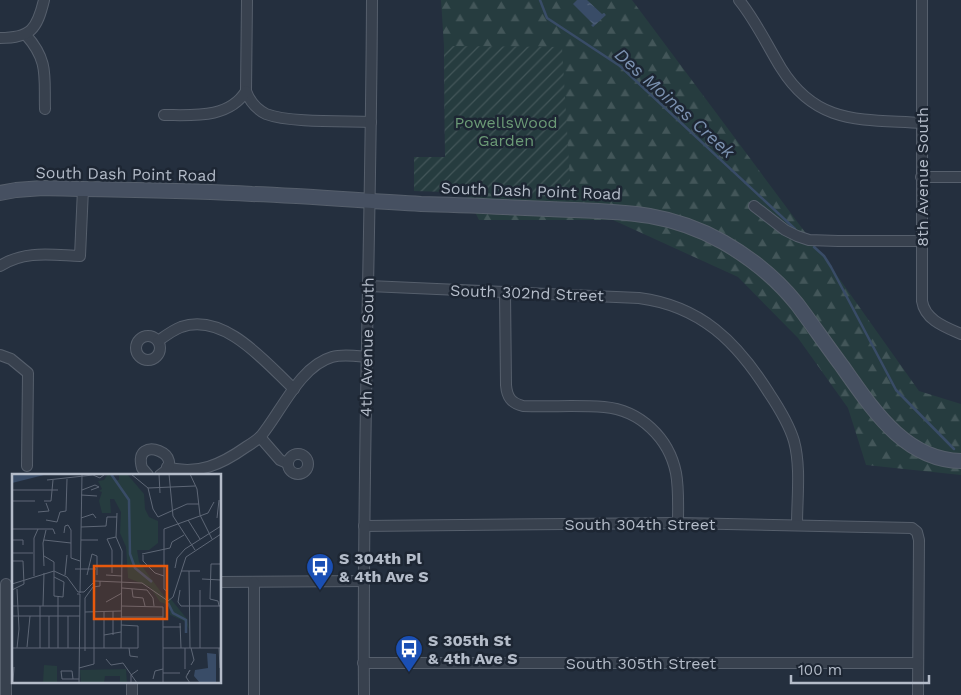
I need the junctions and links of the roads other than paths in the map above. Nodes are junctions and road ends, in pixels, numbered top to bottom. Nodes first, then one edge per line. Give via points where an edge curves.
1 (44, 0) edge
2 (247, 0) edge
3 (372, 0) edge
4 (739, 0) edge
5 (922, 0) edge
6 (26, 34) junction
7 (0, 38) edge
8 (246, 91) junction
9 (44, 109) dead end
10 (164, 115) dead end
11 (372, 122) junction
12 (922, 123) junction
13 (961, 176) edge
14 (921, 177) junction
15 (84, 190) junction
16 (0, 193) edge
17 (370, 201) junction
18 (754, 206) dead end
19 (922, 241) junction
20 (0, 266) edge
21 (369, 286) junction
22 (505, 292) junction
23 (961, 334) edge
24 (158, 341) dead end
25 (0, 355) edge
26 (366, 357) junction
27 (294, 389) junction
28 (260, 437) junction
29 (961, 461) edge
30 (287, 463) dead end
31 (27, 466) dead end
32 (168, 467) junction
33 (147, 474) edge
34 (161, 474) edge
35 (678, 523) junction
36 (797, 525) junction
37 (364, 526) junction
38 (364, 581) junction
39 (221, 582) edge
40 (254, 582) junction
41 (7, 584) edge
42 (363, 663) junction
43 (918, 663) junction
44 (132, 682) edge
45 (6, 695) edge
46 (132, 695) edge
47 (254, 695) edge
48 (364, 695) edge
49 (918, 695) edge

1 - 6 street via 38,21
2 - 8 street
3 - 11 street, 4th Avenue South
4 - 12 street via 786,76 810,101 829,112 862,119
5 - 12 street, 8th Avenue South
6 - 7 street
6 - 9 street via 37,47 42,61
8 - 10 street via 235,104 224,110
8 - 11 street via 253,104 264,113 275,116
11 - 17 street, 4th Avenue South
12 - 14 street, 8th Avenue South
13 - 14 street
14 - 19 street, 8th Avenue South
15 - 16 main road, South Dash Point Road via 43,188
15 - 17 main road, South Dash Point Road
15 - 20 street via 80,256 26,255 10,259
17 - 21 street, 4th Avenue South
17 - 29 main road, South Dash Point Road via 640,213 703,232 756,264 785,291 862,395 896,433 931,456
18 - 19 street via 785,230 809,240
19 - 23 street, 8th Avenue South via 924,308 936,322
21 - 22 street, South 302nd Street
21 - 26 street, 4th Avenue South
22 - 35 street via 505,376 512,402 523,406 606,407 631,414 644,422 671,455 677,482
22 - 36 street, South 302nd Street via 639,298 684,309 709,324 734,347 760,379 785,420 797,462
24 - 27 street via 187,325 217,328 246,344
25 - 31 street via 11,359 28,373
26 - 27 street via 344,355 327,359 312,369
26 - 37 street, 4th Avenue South
27 - 28 street
28 - 30 street via 280,460
28 - 32 street via 228,460 212,467 181,470
32 - 33 street via 162,451 149,450 140,464
32 - 34 street
35 - 36 street, South 304th Street
35 - 37 street, South 304th Street
36 - 43 street, South 304th Street via 915,529 919,540
37 - 38 street, 4th Avenue South
38 - 40 street
38 - 42 street, 4th Avenue South
39 - 40 street
40 - 47 street
41 - 45 street
42 - 43 street, South 305th Street
42 - 48 street, 4th Avenue South
43 - 49 street
44 - 46 street

